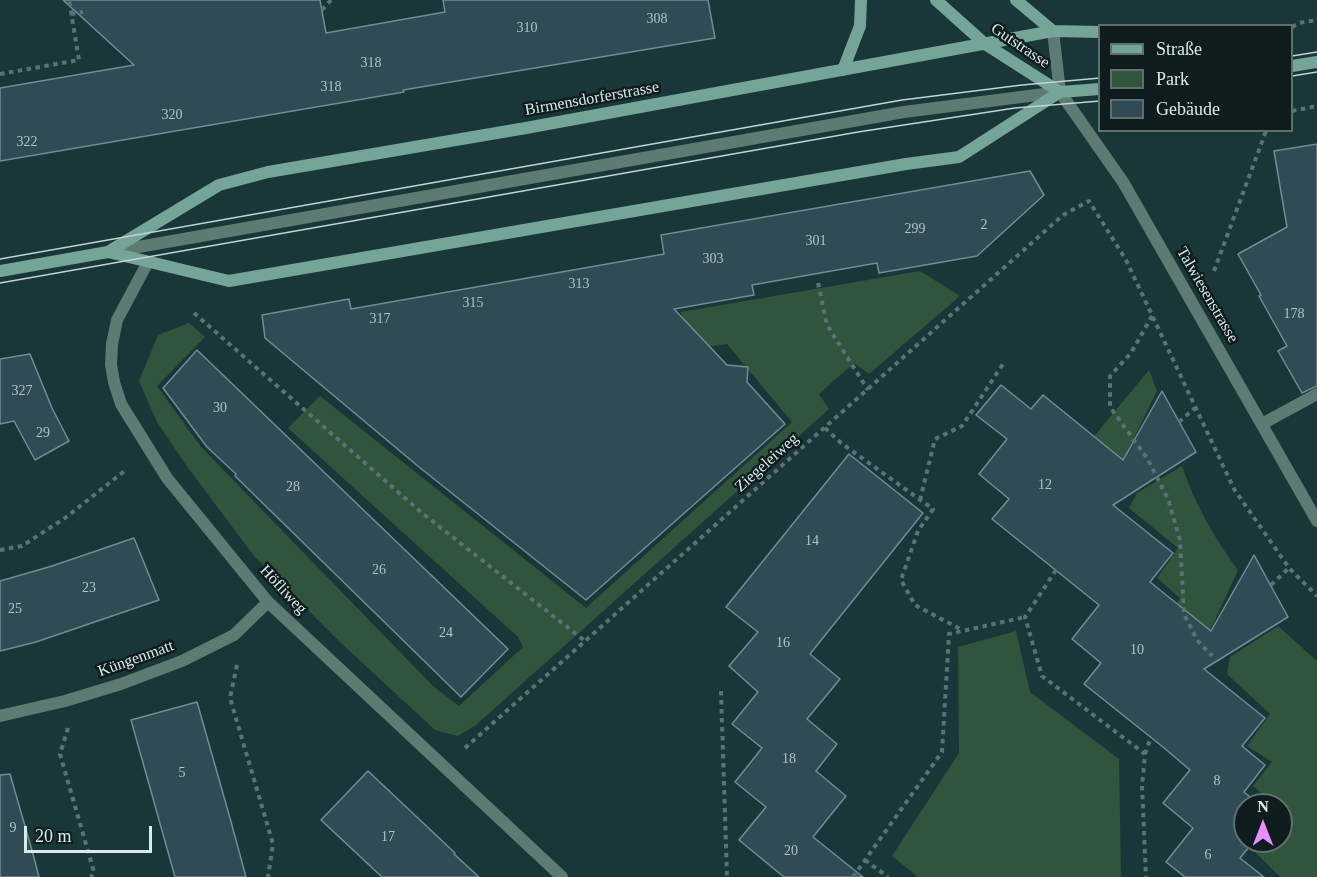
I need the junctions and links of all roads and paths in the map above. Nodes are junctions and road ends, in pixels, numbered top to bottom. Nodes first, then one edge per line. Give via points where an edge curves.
1 (69, 0) edge
2 (331, 0) edge
3 (861, 0) edge
4 (936, 0) edge
5 (1016, 0) edge
6 (322, 10) dead end
7 (82, 12) dead end
8 (71, 14) junction
9 (1317, 20) edge
10 (1293, 26) edge
11 (1053, 31) junction
12 (1098, 32) edge
13 (985, 44) junction
14 (1293, 59) edge
15 (1314, 63) edge
16 (1293, 66) edge
17 (843, 70) junction
18 (0, 74) edge
19 (1098, 89) edge
20 (1060, 92) junction
21 (1317, 106) edge
22 (1293, 111) edge
23 (1266, 132) edge
24 (108, 252) junction
25 (148, 262) junction
26 (1215, 271) dead end
27 (0, 272) edge
28 (818, 283) dead end
29 (194, 313) dead end
30 (1153, 315) junction
31 (1005, 361) dead end
32 (868, 390) junction
33 (1317, 394) edge
34 (1195, 408) junction
35 (1179, 422) dead end
36 (1262, 424) junction
37 (825, 428) junction
38 (127, 469) dead end
39 (920, 500) junction
40 (1317, 521) edge
41 (0, 550) edge
42 (1288, 568) junction
43 (1056, 570) dead end
44 (1271, 585) dead end
45 (1317, 596) edge
46 (268, 602) junction
47 (1025, 617) junction
48 (963, 630) junction
49 (234, 634) junction
50 (585, 641) junction
51 (1212, 656) dead end
52 (721, 691) dead end
53 (65, 701) junction
54 (0, 716) edge
55 (1151, 737) dead end
56 (465, 748) dead end
57 (1145, 754) junction
58 (865, 860) junction
59 (91, 877) edge
60 (268, 877) edge
61 (562, 877) edge
62 (727, 877) edge
63 (853, 877) edge
64 (888, 877) edge
65 (1146, 877) edge

1 - 8 path
2 - 6 path
3 - 17 main road via 860,26
4 - 13 main road, Gutstrasse
5 - 11 main road, Gutstrasse
7 - 8 path
8 - 18 path via 79,60
9 - 10 path
11 - 12 main road, Birmensdorferstrasse
11 - 13 main road, Birmensdorferstrasse
11 - 20 street
13 - 17 main road, Birmensdorferstrasse
13 - 20 main road, Gutstrasse
14 - 15 main road
15 - 16 main road
17 - 24 main road, Birmensdorferstrasse via 268,172 219,185
19 - 20 main road, Birmensdorferstrasse
20 - 24 street, Birmensdorferstrasse via 904,112
20 - 25 main road, Birmensdorferstrasse via 959,157 229,280
20 - 36 street, Talwiesenstrasse via 1123,182
21 - 22 path
23 - 26 path
24 - 25 main road, Birmensdorferstrasse
24 - 27 main road, Birmensdorferstrasse
25 - 46 street, Höfliweg via 117,320 112,344 111,365 121,405 167,478
28 - 32 path via 827,325
29 - 50 path via 422,513
30 - 32 path, Ziegeleiweg via 1126,260 1089,201 1064,215
30 - 34 path
30 - 51 path via 1131,353 1110,376 1110,407 1147,458 1168,499 1180,540 1184,614 1197,640
31 - 39 path via 962,426 935,439
32 - 37 path, Ziegeleiweg
33 - 36 street
34 - 35 path
34 - 42 path via 1234,489
36 - 40 street, Talwiesenstrasse
37 - 39 path
37 - 50 path, Ziegeleiweg
38 - 41 path via 22,546
39 - 48 path via 933,509 918,531 901,580 915,605
42 - 44 path
42 - 45 path
43 - 47 path
46 - 49 street, Küngenmatt
46 - 61 street, Höfliweg
47 - 48 path
47 - 57 path via 1042,676
48 - 58 path via 949,634 942,752
49 - 53 street, Küngenmatt via 182,661
49 - 60 path via 237,666 230,698 273,844
50 - 56 path, Ziegeleiweg
52 - 62 path
53 - 54 street, Küngenmatt
53 - 59 path via 69,727 60,754 94,873
55 - 57 path
57 - 65 path via 1142,786
58 - 63 path
58 - 64 path

